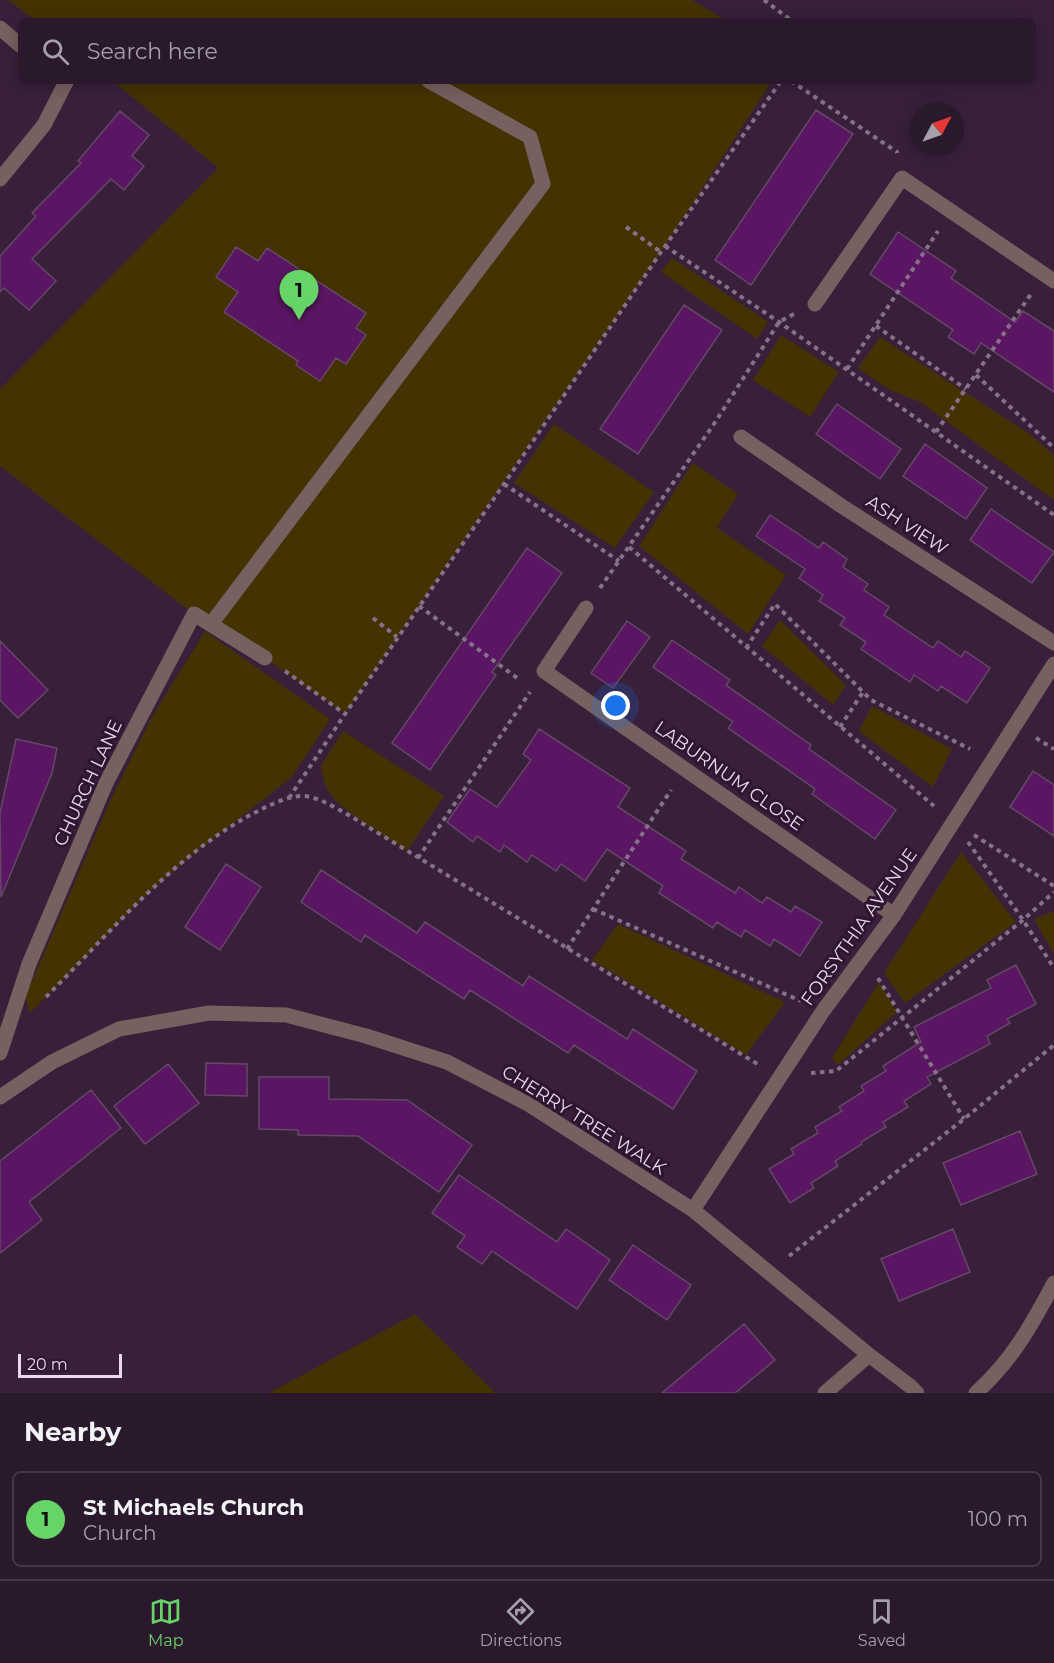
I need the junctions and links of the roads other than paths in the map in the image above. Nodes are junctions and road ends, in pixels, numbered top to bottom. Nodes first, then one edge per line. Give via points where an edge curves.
1 (0, 28) edge
2 (18, 43) edge
3 (64, 84) edge
4 (434, 84) edge
5 (0, 179) edge
6 (1049, 278) edge
7 (815, 304) road end
8 (741, 437) dead end
9 (586, 608) road end
10 (211, 624) junction
11 (1054, 643) edge
12 (265, 658) road end
13 (1054, 664) edge
14 (894, 915) junction
15 (0, 1053) edge
16 (0, 1097) edge
17 (693, 1210) junction
18 (1054, 1283) edge
19 (869, 1355) junction
20 (825, 1393) edge
21 (917, 1393) edge
22 (976, 1393) edge

1 - 2 street
3 - 5 street via 44,125
4 - 10 street via 530,137 543,184
6 - 7 street via 902,178
8 - 11 street, ASH VIEW via 840,506
9 - 14 street, LABURNUM CLOSE via 544,671
10 - 12 street, CHURCH LANE
10 - 15 street, CHURCH LANE via 194,614 106,783 29,964
13 - 14 street, FORSYTHIA AVENUE
14 - 17 street, FORSYTHIA AVENUE via 823,1011
16 - 17 street, CHERRY TREE WALK via 52,1062 120,1029 209,1013 286,1015 447,1062 528,1104
17 - 19 street, CHERRY TREE WALK
18 - 22 street via 1015,1351
19 - 20 street
19 - 21 street, CHERRY TREE WALK

